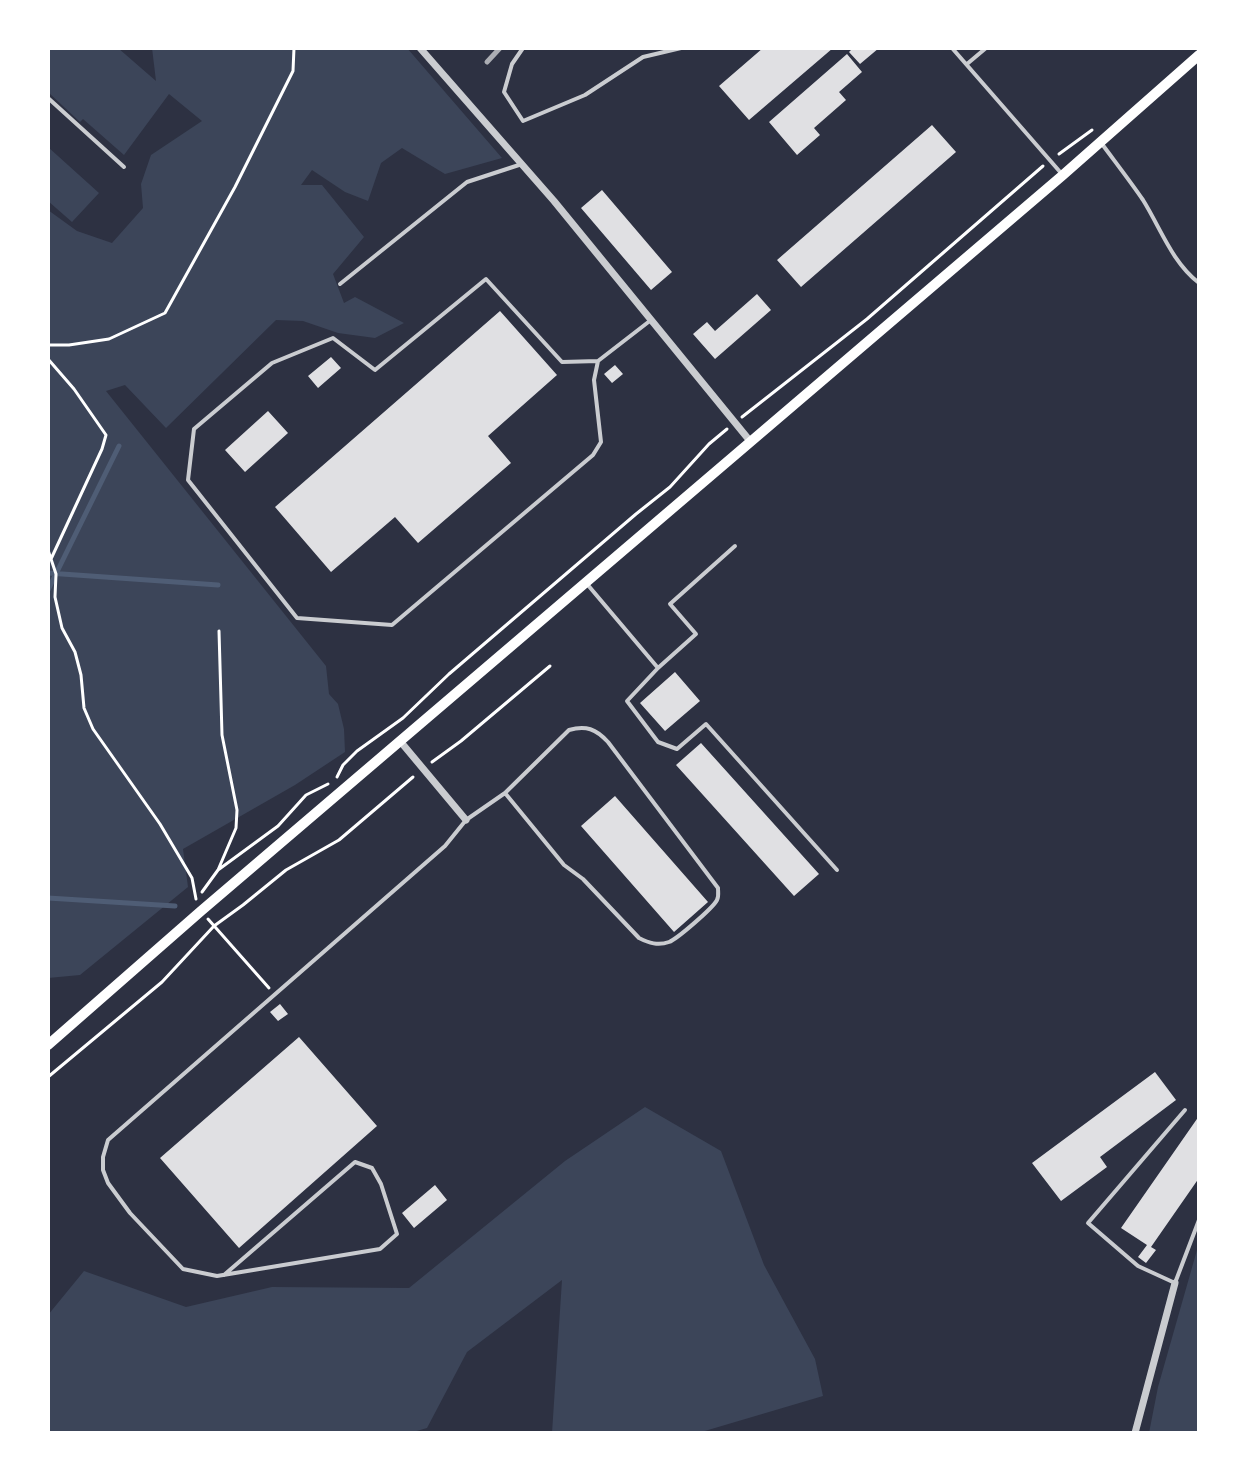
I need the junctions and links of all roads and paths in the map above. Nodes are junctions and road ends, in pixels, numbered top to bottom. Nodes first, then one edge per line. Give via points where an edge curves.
1 (294, 48) edge
2 (420, 48) edge
3 (523, 48) edge
4 (681, 48) edge
5 (952, 48) edge
6 (986, 48) edge
7 (1199, 55) edge
8 (967, 64) junction
9 (48, 98) edge
10 (1098, 127) dead end
11 (1101, 142) junction
12 (1050, 160) junction
13 (522, 164) junction
14 (124, 167) dead end
15 (1063, 175) junction
16 (1199, 283) edge
17 (340, 284) dead end
18 (651, 320) junction
19 (48, 345) edge
20 (48, 359) edge
21 (598, 361) junction
22 (735, 423) junction
23 (750, 441) junction
24 (735, 546) dead end
25 (48, 550) edge
26 (51, 559) junction
27 (586, 582) junction
28 (219, 631) dead end
29 (550, 666) dead end
30 (658, 668) junction
31 (400, 741) junction
32 (422, 768) junction
33 (505, 793) junction
34 (466, 820) junction
35 (218, 870) junction
36 (837, 870) dead end
37 (201, 911) junction
38 (214, 926) junction
39 (274, 994) junction
40 (48, 1045) edge
41 (48, 1077) edge
42 (1185, 1110) dead end
43 (1199, 1220) edge
44 (224, 1275) junction
45 (1175, 1283) junction
46 (1135, 1433) edge

1 - 19 path via 293,71 165,313 109,339
2 - 13 street
3 - 4 lane via 504,92 523,121 585,95 643,57
5 - 8 lane
6 - 8 lane
7 - 11 main road
8 - 12 lane
9 - 14 lane
10 - 12 path
11 - 15 main road
11 - 16 lane via 1176,260
12 - 15 lane
12 - 22 path via 867,319
13 - 17 lane via 467,182
13 - 18 street
15 - 23 main road
18 - 21 lane
18 - 22 street
20 - 26 path via 106,435
21 - 21 lane via 594,380 601,442 593,455 392,625 297,618 188,480 194,429 272,363 333,338 375,370 486,279 562,362
22 - 23 street
22 - 35 path via 670,487 403,718 357,751 338,776 306,795 278,826
23 - 27 main road
24 - 30 lane via 670,604 696,634
25 - 26 path
26 - 37 path via 55,597 62,628 75,652 84,708 192,878
27 - 30 lane
27 - 31 main road
28 - 35 path via 222,735 237,810 236,828
29 - 32 path
30 - 36 lane via 627,701 658,742 677,749 706,724
31 - 32 street
31 - 37 main road
32 - 34 street
32 - 38 path via 339,840 286,870
33 - 33 lane via 569,730 591,728 608,742 718,888 719,898 671,941 647,942 568,869
33 - 34 lane
34 - 39 lane via 445,846
35 - 37 path via 201,894
37 - 38 path
37 - 40 main road
38 - 39 path
38 - 41 path via 162,982
39 - 44 lane via 108,1140 103,1157 108,1183 183,1269
42 - 45 lane via 1088,1223 1138,1266
43 - 45 lane
44 - 44 lane via 355,1162 372,1168 397,1234 380,1249
45 - 46 street

